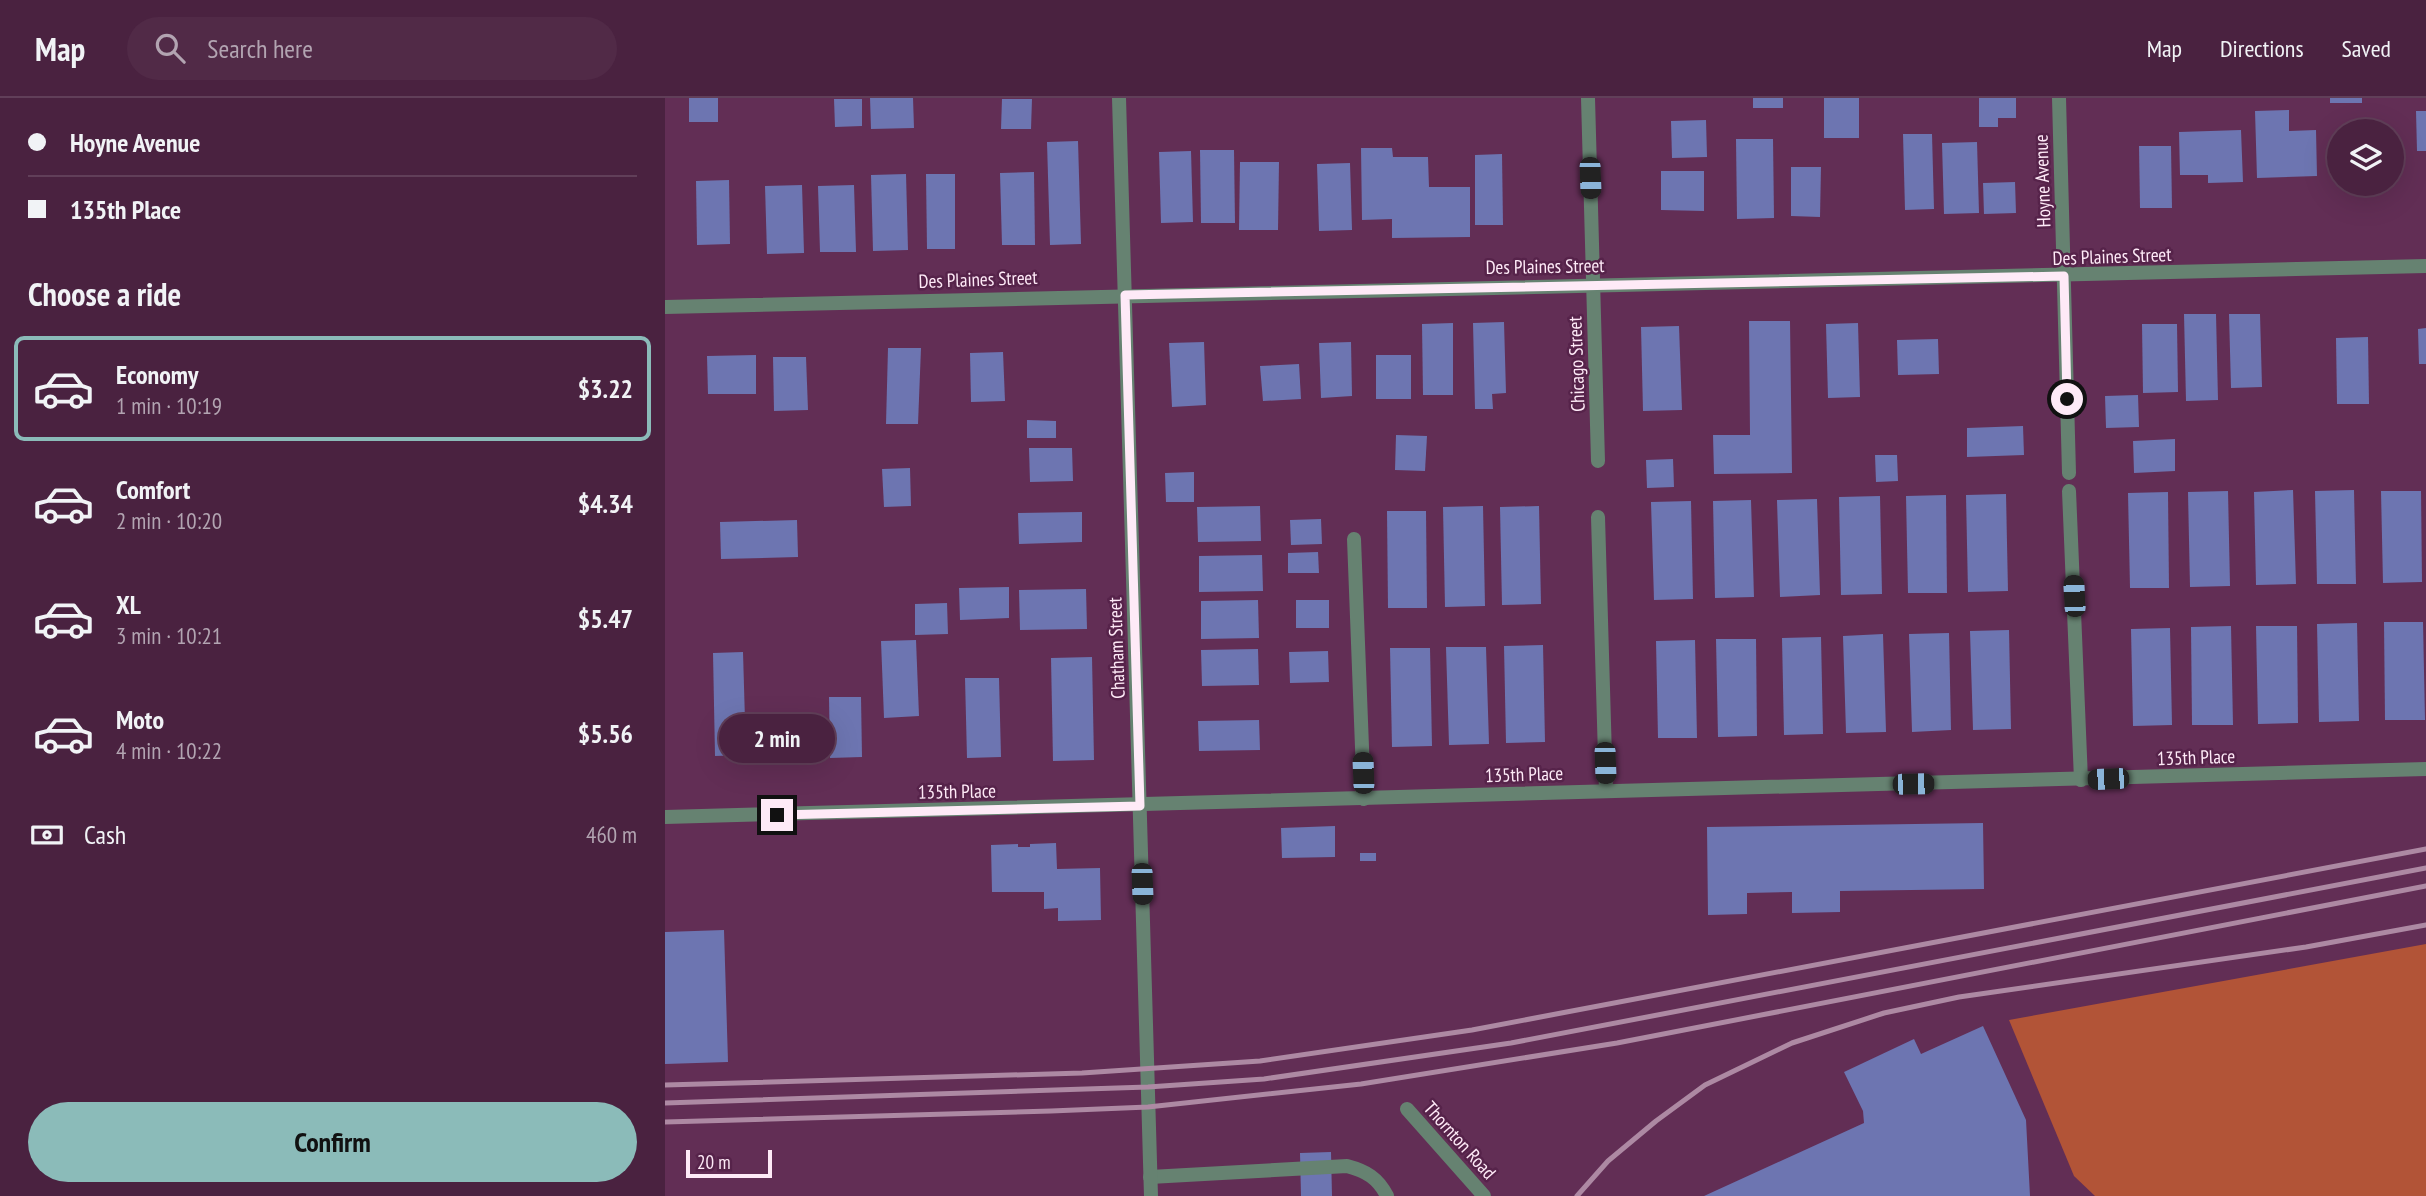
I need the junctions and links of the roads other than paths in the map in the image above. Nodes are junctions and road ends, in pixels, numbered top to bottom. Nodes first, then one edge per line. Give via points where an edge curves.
1 (1119, 98) edge
2 (1588, 98) edge
3 (2059, 98) edge
4 (2426, 266) edge
5 (2064, 276) junction
6 (1593, 285) junction
7 (1125, 295) junction
8 (665, 307) edge
9 (1598, 461) dead end
10 (2069, 473) dead end
11 (2069, 491) dead end
12 (1598, 517) dead end
13 (1354, 540) dead end
14 (2426, 769) edge
15 (2081, 780) junction
16 (1606, 791) junction
17 (1364, 799) junction
18 (1140, 806) junction
19 (665, 817) edge
20 (1406, 1109) dead end
21 (1150, 1177) junction
22 (1151, 1196) edge
23 (1387, 1196) edge
24 (1484, 1196) edge

1 - 7 street, Chatham Street
2 - 6 street, Chicago Street
3 - 5 street, Hoyne Avenue
4 - 5 street, Des Plaines Street
5 - 6 street, Des Plaines Street
5 - 10 street, Hoyne Avenue
6 - 7 street, Des Plaines Street
6 - 9 street, Chicago Street
7 - 8 street, Des Plaines Street
7 - 18 street, Chatham Street
11 - 15 street
12 - 16 street
13 - 17 street
14 - 15 street, 135th Place
15 - 16 street, 135th Place
16 - 17 street, 135th Place
17 - 18 street, 135th Place
18 - 19 street, 135th Place
18 - 21 street, Chatham Street
20 - 24 street, Thornton Road
21 - 22 street, Chatham Street
21 - 23 street via 1347,1166 1370,1174

